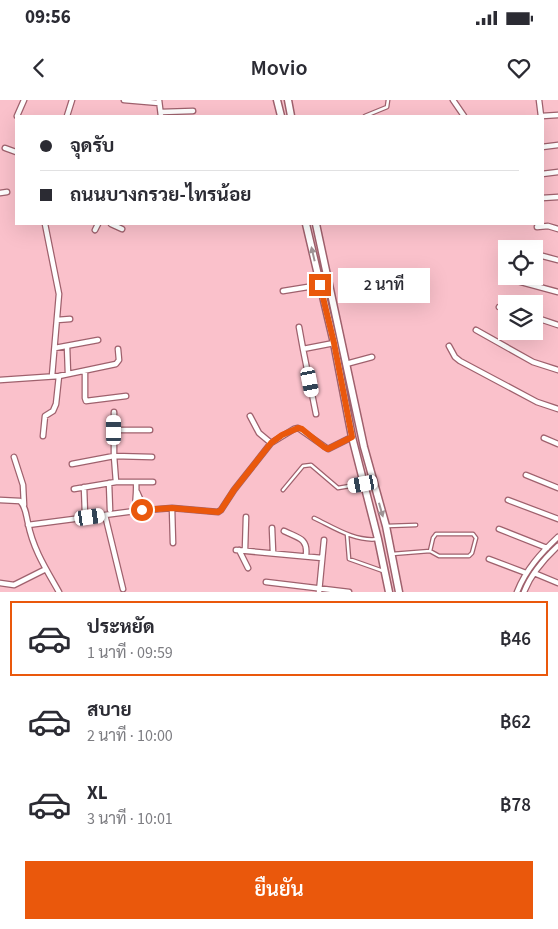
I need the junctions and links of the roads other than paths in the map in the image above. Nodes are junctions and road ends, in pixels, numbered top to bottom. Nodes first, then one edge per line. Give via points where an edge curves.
1 (24, 100) edge
2 (72, 100) edge
3 (127, 100) edge
4 (277, 100) edge
5 (288, 100) edge
6 (388, 100) edge
7 (453, 100) edge
8 (539, 100) edge
9 (159, 101) edge
10 (193, 111) dead end
11 (161, 114) edge
12 (18, 115) edge
13 (67, 115) edge
14 (281, 115) edge
15 (292, 115) edge
16 (367, 115) edge
17 (463, 115) edge
18 (542, 115) edge
19 (558, 115) edge
20 (544, 116) edge
21 (558, 145) edge
22 (544, 147) edge
23 (5, 148) dead end
24 (15, 152) edge
25 (558, 172) edge
26 (544, 174) edge
27 (7, 192) dead end
28 (0, 193) edge
29 (558, 197) edge
30 (544, 198) edge
31 (45, 225) edge
32 (98, 225) edge
33 (113, 225) edge
34 (306, 225) edge
35 (316, 225) edge
36 (537, 227) dead end
37 (122, 229) dead end
38 (558, 229) edge
39 (95, 230) dead end
40 (543, 256) edge
41 (558, 260) edge
42 (320, 285) junction
43 (532, 285) edge
44 (283, 291) dead end
45 (558, 292) edge
46 (70, 318) dead end
47 (57, 320) junction
48 (543, 320) edge
49 (558, 325) edge
50 (299, 327) dead end
51 (476, 330) dead end
52 (98, 340) dead end
53 (334, 343) junction
54 (67, 346) junction
55 (449, 346) dead end
56 (55, 348) junction
57 (118, 349) dead end
58 (303, 350) junction
59 (372, 357) dead end
60 (346, 364) junction
61 (558, 370) edge
62 (85, 371) junction
63 (68, 374) junction
64 (52, 376) junction
65 (59, 376) junction
66 (0, 380) edge
67 (126, 396) dead end
68 (558, 409) edge
69 (114, 412) dead end
70 (316, 414) dead end
71 (250, 416) dead end
72 (114, 430) junction
73 (150, 430) dead end
74 (43, 436) dead end
75 (352, 437) junction
76 (544, 438) dead end
77 (271, 443) junction
78 (558, 444) edge
79 (114, 456) junction
80 (14, 457) dead end
81 (152, 457) dead end
82 (72, 464) dead end
83 (526, 475) dead end
84 (116, 482) junction
85 (136, 482) junction
86 (153, 482) dead end
87 (373, 482) junction
88 (109, 483) junction
89 (363, 484) junction
90 (84, 487) junction
91 (558, 488) edge
92 (74, 489) dead end
93 (283, 490) dead end
94 (137, 492) junction
95 (0, 500) edge
96 (508, 500) dead end
97 (24, 505) junction
98 (172, 508) junction
99 (110, 510) dead end
100 (142, 510) junction
101 (135, 511) junction
102 (86, 514) dead end
103 (105, 515) junction
104 (246, 517) dead end
105 (314, 518) dead end
106 (558, 519) edge
107 (28, 525) junction
108 (416, 525) dead end
109 (386, 526) junction
110 (272, 528) dead end
111 (499, 530) dead end
112 (284, 531) dead end
113 (347, 534) junction
114 (378, 539) junction
115 (324, 540) dead end
116 (557, 542) edge
117 (173, 543) dead end
118 (547, 548) junction
119 (240, 550) junction
120 (430, 551) junction
121 (273, 552) junction
122 (391, 554) junction
123 (306, 556) junction
124 (322, 558) junction
125 (489, 559) dead end
126 (248, 568) dead end
127 (46, 569) junction
128 (384, 571) junction
129 (526, 573) junction
130 (534, 573) junction
131 (266, 582) dead end
132 (0, 583) edge
133 (558, 583) edge
134 (123, 589) dead end
135 (320, 590) edge
136 (59, 592) edge
137 (350, 592) edge
138 (388, 592) edge
139 (399, 592) edge
140 (517, 592) edge
141 (524, 592) edge

1 - 12 street
2 - 13 street
3 - 9 street
4 - 14 main road
5 - 15 main road
6 - 16 lane via 387,107
7 - 17 street
8 - 18 street
9 - 11 street
10 - 11 street
19 - 20 street
21 - 22 street
23 - 24 street
25 - 26 street
27 - 28 street
29 - 30 street
31 - 47 street via 58,284
32 - 39 street
33 - 37 street
42 -> 34 main road
35 - 60 main road
36 - 38 street
40 - 41 street
42 - 44 street
42 - 53 main road
43 - 45 street
46 - 47 street
47 - 56 street
48 - 49 street
50 - 58 street
51 - 61 street via 533,362
52 - 54 street
53 - 58 street
53 - 75 main road
54 - 56 street
54 - 63 street
55 - 68 street via 460,361 537,402
56 - 64 street
57 - 62 street via 119,362
58 - 70 street
59 - 60 street
60 - 87 main road
62 - 63 street
62 - 67 street via 86,401
63 - 65 street
64 - 65 street
64 - 66 street
65 - 74 street via 56,404 44,416
69 - 72 street
71 - 77 street via 259,433
72 - 73 street
72 - 79 street
75 - 77 street via 328,449 298,428
75 - 89 main road
76 - 78 street
77 - 98 street via 221,510
79 - 81 street
79 - 82 street
79 - 84 street
80 - 97 street via 23,485
83 - 91 street
84 - 85 street
84 - 88 street
85 - 86 street
85 - 94 street
87 - 89 lane
87 -> 109 main road
88 - 90 street
88 - 99 street
89 - 93 lane via 336,487 311,465 306,465
89 - 114 main road
90 - 92 street
90 - 102 street
94 - 100 street
94 - 101 street
95 - 97 street via 20,501
96 - 106 street
97 - 107 street
98 - 100 street
98 - 117 street
100 - 101 street
101 - 103 street
103 - 107 street
103 - 134 street
104 - 119 street
105 - 113 lane
107 - 127 street via 37,554
108 - 109 lane
109 - 122 main road
110 - 121 street
111 - 118 street
112 - 123 street via 305,542
113 - 114 lane
113 - 128 lane via 349,559
114 - 128 main road
115 - 124 street
116 - 118 street
116 - 130 street
118 - 129 street
119 - 121 street
119 - 126 street
120 - 120 lane via 436,534 473,534 476,538 469,556 439,556
120 - 122 lane
121 - 123 street
122 - 139 main road
123 - 124 street
124 - 135 street
125 - 129 street
127 - 132 street via 14,585
127 - 136 street
128 - 138 main road
129 - 140 street
130 - 133 street
130 - 141 street
131 - 135 street
135 - 137 street

